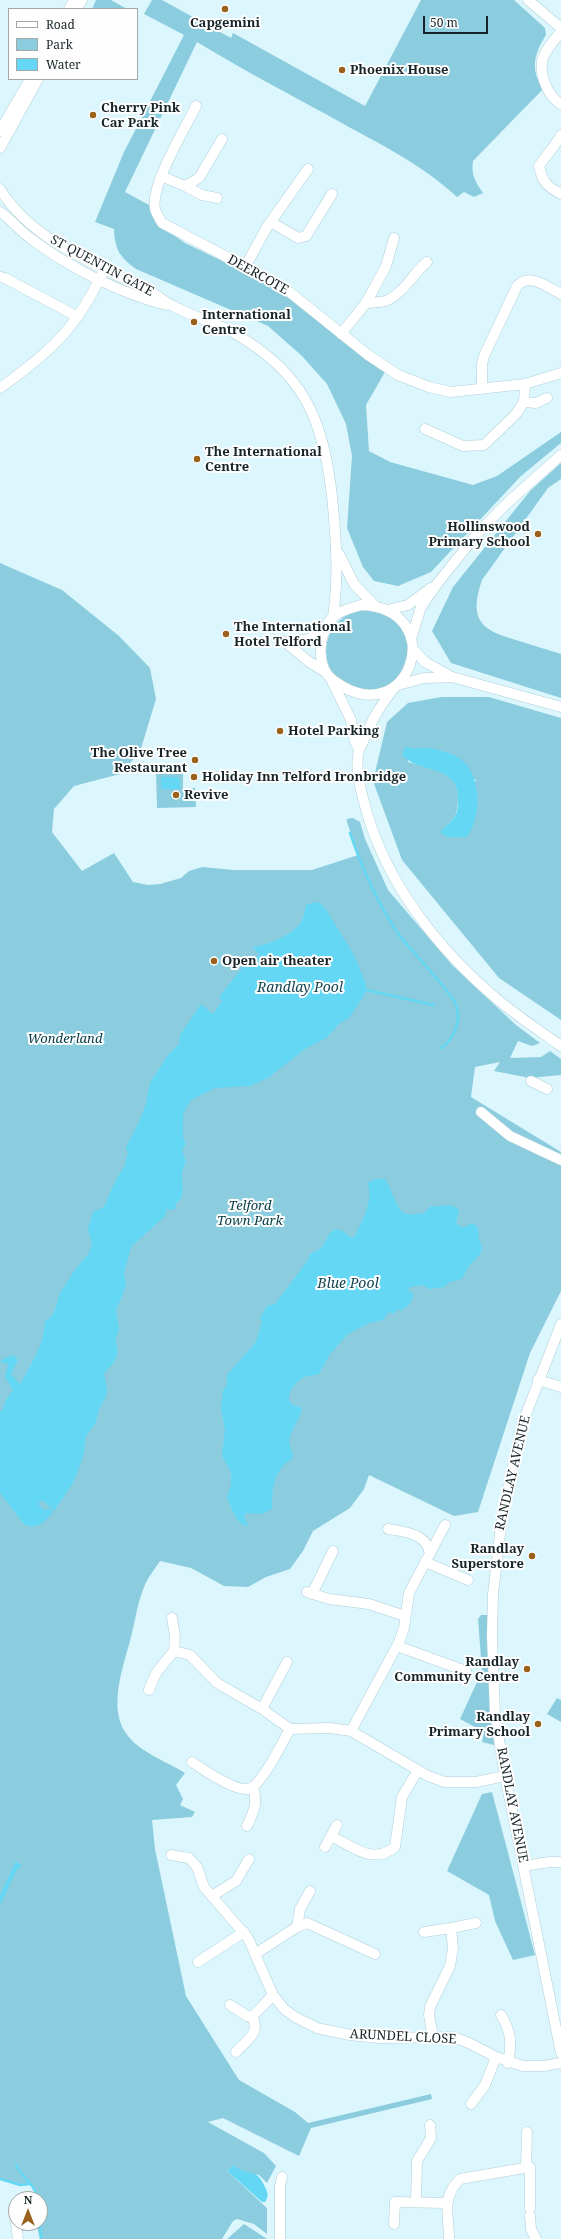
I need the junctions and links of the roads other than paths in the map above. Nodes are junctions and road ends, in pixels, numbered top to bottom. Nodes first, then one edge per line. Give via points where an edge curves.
1 (528, 0) edge
2 (561, 28) edge
3 (561, 32) edge
4 (29, 80) edge
5 (37, 80) edge
6 (561, 104) edge
7 (196, 106) dead end
8 (0, 131) edge
9 (561, 135) edge
10 (222, 139) dead end
11 (0, 148) edge
12 (308, 169) dead end
13 (161, 176) junction
14 (185, 186) junction
15 (0, 189) edge
16 (332, 194) dead end
17 (561, 194) edge
18 (217, 198) dead end
19 (0, 212) edge
20 (271, 222) junction
21 (394, 238) dead end
22 (427, 262) dead end
23 (245, 267) junction
24 (105, 269) junction
25 (0, 277) edge
26 (100, 279) junction
27 (561, 294) edge
28 (366, 302) junction
29 (173, 306) junction
30 (78, 317) junction
31 (341, 334) junction
32 (561, 373) edge
33 (525, 384) junction
34 (0, 388) edge
35 (482, 388) junction
36 (547, 398) dead end
37 (524, 402) junction
38 (425, 429) dead end
39 (561, 455) edge
40 (338, 551) junction
41 (437, 584) junction
42 (375, 606) junction
43 (387, 610) junction
44 (333, 617) junction
45 (324, 633) junction
46 (412, 644) junction
47 (324, 671) junction
48 (452, 677) junction
49 (331, 679) junction
50 (397, 686) junction
51 (561, 706) edge
52 (359, 749) junction
53 (559, 1044) edge
54 (531, 1081) dead end
55 (547, 1089) dead end
56 (481, 1112) dead end
57 (561, 1160) edge
58 (561, 1324) edge
59 (538, 1380) junction
60 (561, 1387) edge
61 (445, 1525) dead end
62 (388, 1529) dead end
63 (333, 1551) dead end
64 (427, 1558) junction
65 (468, 1580) dead end
66 (405, 1616) junction
67 (172, 1618) dead end
68 (397, 1646) junction
69 (174, 1651) junction
70 (287, 1662) dead end
71 (466, 1671) dead end
72 (149, 1690) dead end
73 (262, 1709) junction
74 (290, 1729) junction
75 (351, 1731) junction
76 (192, 1762) dead end
77 (418, 1770) junction
78 (505, 1776) junction
79 (253, 1787) junction
80 (337, 1825) dead end
81 (247, 1826) dead end
82 (331, 1836) junction
83 (325, 1847) dead end
84 (171, 1855) dead end
85 (249, 1860) dead end
86 (561, 1862) edge
87 (523, 1866) junction
88 (310, 1891) dead end
89 (212, 1896) junction
90 (476, 1923) dead end
91 (297, 1927) junction
92 (451, 1928) junction
93 (244, 1932) junction
94 (424, 1932) dead end
95 (256, 1954) junction
96 (375, 1954) dead end
97 (198, 1962) dead end
98 (272, 1995) junction
99 (230, 2005) dead end
100 (501, 2015) dead end
101 (252, 2017) junction
102 (432, 2037) junction
103 (236, 2052) dead end
104 (561, 2053) edge
105 (496, 2057) junction
106 (508, 2062) junction
107 (561, 2063) edge
108 (471, 2104) dead end
109 (430, 2125) dead end
110 (527, 2132) dead end
111 (528, 2167) junction
112 (282, 2177) dead end
113 (416, 2202) junction
114 (446, 2203) junction
115 (394, 2224) dead end
116 (280, 2239) edge
117 (449, 2239) edge
118 (536, 2239) edge

1 - 2 street
3 - 6 street via 542,61 544,83 555,102
4 - 8 street
5 - 11 street
7 - 13 street, DEERCOTE
9 - 17 street via 539,166 542,181
10 - 14 street via 199,178
12 - 20 street
13 - 14 street
13 - 23 street, DEERCOTE via 156,190 155,209 162,223
14 - 18 street
15 - 24 street, ST QUENTIN GATE via 14,209 37,230
16 - 20 street via 306,236 298,238
19 - 26 street, ST QUENTIN GATE via 53,254
20 - 23 street
21 - 28 street via 386,266
22 - 28 street via 408,285 388,300
23 - 31 street, DEERCOTE via 282,286
24 - 26 street
24 - 29 street, ST QUENTIN GATE
25 - 30 street
26 - 29 street, ST QUENTIN GATE via 150,301
26 - 30 street
27 - 35 street via 533,280 526,280 517,286 484,356
28 - 31 street
29 - 40 street, ST QUENTIN GATE via 233,332 258,348 276,362 306,399 324,442
30 - 34 street via 61,340
31 - 35 street, DEERCOTE via 368,356 398,375 429,387 451,392
32 - 33 street, DEERCOTE
33 - 35 street, DEERCOTE
33 - 37 street
36 - 37 street via 536,403
37 - 38 street via 516,414 484,445 463,446
39 - 41 street via 476,534
40 - 42 street via 354,584
40 - 44 street
41 - 43 street via 408,605
41 - 46 street via 421,607
42 - 43 street
42 - 44 street via 361,605
43 - 46 street via 398,617 406,627
44 - 45 street
45 - 47 street via 321,652
45 - 47 street via 309,640 285,642
46 - 48 street via 425,662
46 - 50 street via 411,663
47 - 49 street
48 - 50 street via 424,678
48 - 51 street
49 - 50 street via 360,694 376,693
49 - 52 street via 351,720
50 - 52 street via 374,714
52 - 53 street via 360,786 372,828 396,880 418,916 463,969 498,1000
54 - 55 street
56 - 57 street via 510,1136
58 - 59 street, RANDLAY AVENUE
59 - 60 street
59 - 78 street, RANDLAY AVENUE via 521,1427 501,1526 493,1594 495,1714
61 - 64 street
62 - 64 street via 409,1532 420,1537 427,1543
63 - 66 street via 310,1593 369,1604
64 - 65 street
64 - 66 street via 409,1593
66 - 68 street via 404,1628
67 - 69 street
68 - 71 street
68 - 75 street
69 - 72 street via 156,1673
69 - 73 street via 190,1655 217,1683
70 - 73 street
73 - 74 street
74 - 75 street via 330,1728
74 - 79 street via 258,1783
75 - 77 street
76 - 79 street via 243,1789
77 - 78 street via 437,1780 453,1783 476,1782
77 - 82 street via 402,1797 395,1846 385,1854 372,1856
78 - 87 street, RANDLAY AVENUE
79 - 81 street via 256,1805
80 - 82 street
82 - 83 street
84 - 89 street, ARUNDEL CLOSE via 189,1858 197,1866 204,1886
85 - 89 street via 236,1881
86 - 87 street
87 - 104 street, RANDLAY AVENUE
88 - 91 street via 300,1909
89 - 93 street, ARUNDEL CLOSE
90 - 92 street
91 - 95 street
91 - 96 street via 307,1924 316,1926
92 - 94 street
92 - 102 street via 453,1948 450,1966 430,2007
93 - 95 street, ARUNDEL CLOSE
93 - 97 street
95 - 98 street, ARUNDEL CLOSE
98 - 101 street
98 - 102 street, ARUNDEL CLOSE via 295,2017 309,2025 335,2033 370,2038
99 - 101 street
100 - 106 street via 509,2028
101 - 103 street via 257,2025 256,2031
102 - 105 street, ARUNDEL CLOSE via 459,2038
105 - 106 street, ARUNDEL CLOSE
105 - 108 street via 486,2085
106 - 107 street, ARUNDEL CLOSE via 537,2067
109 - 113 street via 431,2138 417,2161
110 - 111 street
111 - 114 street via 460,2179
111 - 118 street via 531,2229
112 - 116 street
113 - 114 street
113 - 115 street via 395,2202
114 - 117 street

